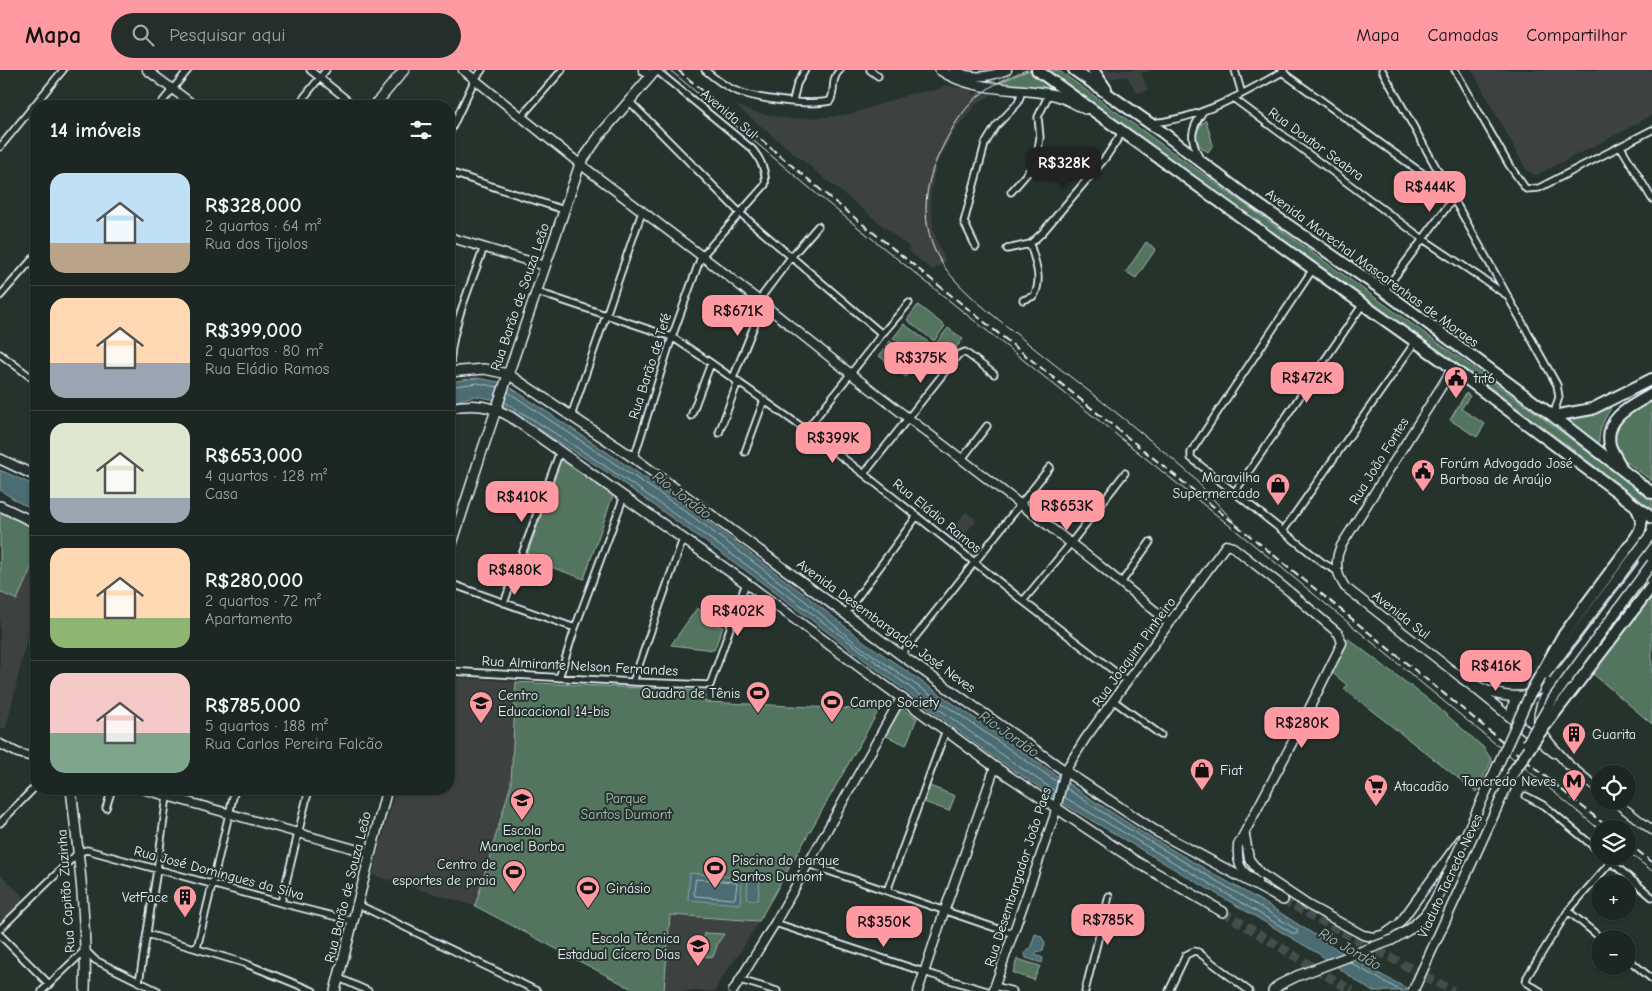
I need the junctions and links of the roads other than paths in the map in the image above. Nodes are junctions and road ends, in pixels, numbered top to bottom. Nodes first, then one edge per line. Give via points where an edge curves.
1 (63, 70) edge
2 (147, 70) edge
3 (188, 70) edge
4 (310, 70) edge
5 (326, 70) edge
6 (404, 70) edge
7 (463, 70) edge
8 (482, 70) edge
9 (562, 70) edge
10 (705, 70) edge
11 (805, 70) edge
12 (840, 70) edge
13 (870, 70) edge
14 (940, 70) edge
15 (954, 70) edge
16 (1008, 70) edge
17 (1038, 70) edge
18 (1074, 70) edge
19 (1093, 70) edge
20 (1235, 70) edge
21 (1382, 70) edge
22 (1455, 70) edge
23 (1284, 71) edge
24 (651, 72) edge
25 (878, 76) dead end
26 (320, 78) junction
27 (475, 79) junction
28 (172, 89) junction
29 (1022, 91) junction
30 (1049, 94) junction
31 (1242, 94) junction
32 (1111, 96) junction
33 (1233, 98) junction
34 (38, 100) edge
35 (164, 100) edge
36 (187, 100) edge
37 (302, 100) edge
38 (348, 100) edge
39 (379, 100) edge
40 (628, 100) junction
41 (793, 101) junction
42 (30, 110) edge
43 (1202, 113) junction
44 (521, 117) junction
45 (455, 121) edge
46 (1111, 123) junction
47 (1149, 123) junction
48 (1652, 130) edge
49 (1123, 132) junction
50 (0, 147) edge
51 (1621, 147) junction
52 (1201, 161) junction
53 (580, 164) junction
54 (455, 174) edge
55 (763, 188) joint
56 (1448, 190) junction
57 (1011, 192) dead end
58 (1453, 199) junction
59 (1652, 199) edge
60 (564, 210) junction
61 (642, 212) junction
62 (741, 214) junction
63 (818, 226) dead end
64 (1424, 238) junction
65 (455, 239) edge
66 (1030, 244) junction
67 (484, 247) junction
68 (976, 247) dead end
69 (1007, 249) dead end
70 (792, 256) junction
71 (701, 257) junction
72 (30, 262) edge
73 (545, 266) junction
74 (1313, 269) junction
75 (1384, 291) junction
76 (537, 292) junction
77 (1507, 295) junction
78 (0, 296) edge
79 (1023, 300) dead end
80 (761, 302) junction
81 (909, 303) dead end
82 (1363, 304) junction
83 (606, 315) junction
84 (455, 329) edge
85 (882, 334) junction
86 (672, 338) junction
87 (1416, 341) junction
88 (0, 354) edge
89 (711, 363) junction
90 (1452, 368) junction
91 (455, 372) edge
92 (851, 374) junction
93 (994, 374) dead end
94 (30, 376) edge
95 (507, 377) junction
96 (1652, 379) edge
97 (735, 380) junction
98 (1652, 394) edge
99 (764, 400) junction
100 (455, 407) edge
101 (497, 407) junction
102 (571, 416) junction
103 (691, 416) dead end
104 (1553, 416) junction
105 (908, 418) junction
106 (987, 426) dead end
107 (806, 430) junction
108 (719, 433) dead end
109 (560, 451) junction
110 (744, 452) dead end
111 (634, 458) junction
112 (0, 459) edge
113 (962, 459) junction
114 (1050, 466) dead end
115 (1622, 470) junction
116 (30, 473) edge
117 (1126, 473) dead end
118 (864, 474) junction
119 (1234, 493) junction
120 (1652, 493) edge
121 (624, 496) junction
122 (1021, 505) junction
123 (0, 506) edge
124 (1636, 506) junction
125 (917, 516) junction
126 (1652, 518) edge
127 (30, 520) edge
128 (1283, 532) junction
129 (1652, 533) edge
130 (455, 535) edge
131 (683, 539) junction
132 (1150, 542) dead end
133 (1071, 543) junction
134 (1652, 543) edge
135 (1652, 553) edge
136 (973, 562) junction
137 (1652, 563) edge
138 (1337, 571) junction
139 (746, 583) junction
140 (1121, 583) junction
141 (455, 585) edge
142 (1652, 586) edge
143 (1023, 601) junction
144 (504, 603) junction
145 (845, 614) junction
146 (1170, 623) junction
147 (575, 628) junction
148 (901, 655) junction
149 (455, 671) edge
150 (558, 678) junction
151 (1554, 678) junction
152 (1463, 679) junction
153 (1127, 681) junction
154 (633, 682) junction
155 (1527, 695) junction
156 (901, 698) junction
157 (1114, 701) junction
158 (1515, 721) junction
159 (946, 730) junction
160 (1161, 735) dead end
161 (0, 744) edge
162 (30, 756) edge
163 (1568, 764) junction
164 (995, 767) junction
165 (1513, 773) junction
166 (1064, 774) junction
167 (1591, 783) edge
168 (30, 792) edge
169 (72, 795) edge
170 (110, 795) edge
171 (168, 795) edge
172 (177, 795) edge
173 (233, 795) edge
174 (308, 795) edge
175 (385, 795) edge
176 (1526, 796) dead end
177 (1057, 807) junction
178 (106, 808) dead end
179 (1626, 810) edge
180 (228, 812) junction
181 (1474, 820) junction
182 (0, 824) edge
183 (1652, 830) edge
184 (299, 832) junction
185 (1245, 833) junction
186 (1591, 845) edge
187 (79, 852) junction
188 (370, 853) junction
189 (808, 864) junction
190 (1608, 865) edge
191 (1612, 865) edge
192 (157, 870) junction
193 (211, 884) junction
194 (887, 891) junction
195 (1109, 896) dead end
196 (1652, 897) edge
197 (1279, 898) joint
198 (281, 903) junction
199 (357, 904) junction
200 (945, 910) junction
201 (1568, 911) junction
202 (1223, 912) tunnel mouth
203 (353, 921) junction
204 (775, 923) junction
205 (0, 929) edge
206 (1591, 930) edge
207 (147, 934) junction
208 (1013, 934) junction
209 (0, 935) edge
210 (197, 948) junction
211 (85, 950) junction
212 (1636, 966) edge
213 (924, 972) junction
214 (339, 978) junction
215 (1652, 979) edge
216 (740, 980) junction
217 (139, 982) junction
218 (49, 984) junction
219 (994, 988) edge
220 (42, 991) edge
221 (85, 991) edge
222 (158, 991) edge
223 (313, 991) edge
224 (336, 991) edge
225 (368, 991) edge
226 (537, 991) edge
227 (733, 991) edge
228 (777, 991) edge
229 (918, 991) edge
230 (987, 991) edge
231 (1013, 991) edge
232 (1085, 991) edge
233 (1169, 991) edge
234 (1249, 991) edge
235 (1272, 991) edge
236 (1413, 991) edge
237 (1540, 991) edge

1 - 34 street
2 - 28 street
3 - 28 street
4 - 26 street
5 - 26 street
6 - 39 main road
7 - 27 street
8 - 27 street
9 - 44 street
10 - 41 street via 734,90
11 - 41 street
12 - 41 street via 834,78 830,101
13 - 25 street
14 - 29 main road via 961,81
15 - 16 street via 984,77
17 - 46 highway
18 - 32 highway, Avenida Marechal Mascarenhas de Moraes
19 - 32 highway
20 - 31 street
21 - 56 street
22 - 51 street via 1526,189 1539,188
23 - 31 street
23 - 56 street
24 - 40 main road, Rua Barão de Souza Leão
24 - 55 street, Avenida Sul via 758,155 766,181
26 - 37 street
26 - 38 street
27 - 44 street
27 - 45 street
28 - 35 street
28 - 36 street
29 - 30 main road
29 - 68 street via 1018,103 992,131 983,152 964,222
30 - 46 main road
30 - 57 street via 1038,117 1040,137 1036,163
31 - 33 street
32 - 47 highway, Avenida Marechal Mascarenhas de Moraes
33 - 43 street
33 - 64 street, Rua Doutor Seabra
40 - 53 main road, Rua Barão de Souza Leão
40 - 62 street
42 - 50 street
43 - 47 street via 1169,122
43 - 52 street via 1195,123 1192,138
44 - 53 street
46 - 49 highway
47 - 52 highway, Avenida Marechal Mascarenhas de Moraes
48 - 51 street
49 - 66 street via 1088,179
49 - 74 highway
51 - 59 street
52 - 75 highway, Avenida Marechal Mascarenhas de Moraes
53 - 60 main road, Rua Barão de Souza Leão
53 - 61 street
54 - 60 street
55 - 62 street, Rua Barão de Tefé
56 - 58 street
58 - 64 street
58 - 77 street
60 - 73 main road, Rua Barão de Souza Leão
61 - 71 street
61 - 83 street
62 - 70 street
62 - 71 street, Rua Barão de Tefé
63 - 70 street
64 - 75 street
64 - 77 street, Rua Doutor Seabra
65 - 67 street
66 - 69 street
66 - 79 street via 1038,281 1034,296
67 - 73 street
67 - 84 street
70 - 80 street
70 - 85 street
71 - 80 street
71 - 86 street, Rua Barão de Tefé
72 - 78 street
73 - 76 main road, Rua Barão de Souza Leão
74 - 82 highway
74 - 119 street, Avenida Sul via 1191,452 1191,458
75 - 104 highway, Avenida Marechal Mascarenhas de Moraes
76 - 83 street, Rua Eládio Ramos
76 - 95 main road, Rua Barão de Souza Leão
77 - 104 street via 1559,389
80 - 92 street
80 - 97 street
81 - 85 street
82 - 87 highway
82 - 119 street
83 - 86 street, Rua Eládio Ramos
83 - 102 street
85 - 92 street
86 - 89 street, Rua Eládio Ramos
86 - 111 street, Rua Barão de Tefé
87 - 90 highway
87 - 128 street
88 - 94 street
89 - 97 street, Rua Eládio Ramos
89 - 103 street
90 - 124 highway
90 - 138 street, Rua João Fontes via 1341,546
91 - 95 main road via 484,369
92 - 105 street
92 - 107 street
93 - 105 street via 965,352 961,353
95 - 101 main road, Rua Barão de Souza Leão
95 - 102 main road, Avenida Desembargador José Neves
96 - 104 highway via 1592,409
97 - 99 street, Rua Eládio Ramos
97 - 108 street
98 - 115 highway via 1623,411 1614,421 1610,447
99 - 107 street, Rua Eládio Ramos
99 - 110 street
100 - 101 main road
101 - 109 main road
101 - 130 main road, Rua Barão de Souza Leão
102 - 111 main road, Avenida Desembargador José Neves
104 - 115 highway, Avenida Marechal Mascarenhas de Moraes
105 - 113 street
105 - 118 street
106 - 113 street
107 - 118 street, Rua Eládio Ramos
109 - 121 main road
109 - 144 street
111 - 145 main road, Avenida Desembargador José Neves
112 - 116 main road
113 - 122 street
114 - 122 street
115 - 120 highway, Avenida Marechal Mascarenhas de Moraes
117 - 133 street
118 - 125 street, Rua Eládio Ramos
119 - 128 street, Avenida Sul
121 - 131 main road
121 - 147 street
122 - 133 street
122 - 136 street
123 - 127 main road
124 - 126 highway
124 - 155 highway, bridge via 1642,528 1562,637
125 - 136 street, Rua Eládio Ramos
125 - 145 street
128 - 138 street, Avenida Sul
129 - 155 main road, bridge
131 - 139 main road
131 - 154 street
132 - 140 street
133 - 140 street
133 - 143 street
134 - 151 main road
135 - 151 main road
136 - 143 street, Rua Eládio Ramos
136 - 148 street
137 - 165 main road, Viaduto Tacredo Neves, bridge via 1554,697
138 - 152 street, Avenida Sul via 1345,587
139 - 154 street, Rua Almirante Nelson Fernandes via 710,685
139 - 156 main road
140 - 146 street
141 - 144 street
142 - 165 highway, bridge via 1590,665
143 - 153 street, Rua Eládio Ramos
144 - 147 street
145 - 148 main road, Avenida Desembargador José Neves
146 - 153 street, Rua Joaquim Pinheiro
146 - 185 street, Rua Joaquim Pinheiro via 1224,548 1233,546 1339,634 1342,643
147 - 150 street
148 - 166 main road, Avenida Desembargador José Neves
149 - 150 street, Rua Almirante Nelson Fernandes
150 - 154 street, Rua Almirante Nelson Fernandes
151 - 155 main road
151 - 163 main road via 1540,707 1539,728
152 - 155 main road via 1501,696
152 - 158 street, Avenida Sul
153 - 157 street, Rua Joaquim Pinheiro
155 - 158 main road via 1513,705
155 - 181 main road, Viaduto Tacredo Neves, bridge
156 - 159 main road
156 - 189 street
157 - 160 street
157 - 166 street, Rua Joaquim Pinheiro
158 - 163 street, Avenida Sul
159 - 164 main road
159 - 194 street
161 - 162 street
163 - 167 street, Avenida Sul
164 - 177 main road
164 - 200 street
165 - 236 main road, Viaduto Tacredo Neves, bridge
166 - 177 street, Rua Desembargador João Paes
166 - 197 main road, Avenida Desembargador José Neves via 1154,830
168 - 182 street
169 - 187 main road, Rua Capitão Zuzinha
170 - 178 street
171 - 192 street
172 - 180 street
173 - 180 street
174 - 184 street
175 - 188 main road, Rua Barão de Souza Leão
176 - 186 street via 1542,804
177 - 202 main road via 1137,862
177 - 208 street, Rua Desembargador João Paes
179 - 183 street
180 - 184 street
180 - 193 street
181 - 185 street, bridge via 1399,924 1374,937 1363,936 1260,873 1249,859
181 - 235 main road, Viaduto Tacredo Neves, bridge via 1436,899 1410,929 1392,940 1297,976
184 - 188 street
184 - 198 street
185 - 197 street via 1238,845 1240,867
187 - 192 street, Rua José Domingues da Silva via 87,850
187 - 205 street
187 - 211 main road, Rua Capitão Zuzinha
188 - 199 main road, Rua Barão de Souza Leão
189 - 194 street
189 - 204 street
190 - 201 street
191 - 196 street
192 - 193 street, Rua José Domingues da Silva
192 - 207 street
193 - 198 street, Rua José Domingues da Silva
193 - 210 street
194 - 200 street
195 - 232 street
198 - 203 street, Rua José Domingues da Silva
199 - 203 main road, Rua Barão de Souza Leão
199 - 226 street
200 - 208 street
200 - 213 street
201 - 206 street
201 - 237 street via 1526,980
203 - 214 main road, Rua Barão de Souza Leão
204 - 213 street
204 - 216 street
207 - 210 street
207 - 217 street
208 - 219 street, Rua Desembargador João Paes
209 - 218 street
210 - 223 street
211 - 217 street via 95,960
211 - 218 street
211 - 221 main road, Rua Capitão Zuzinha
212 - 215 street
213 - 229 street
213 - 230 street
214 - 224 main road, Rua Barão de Souza Leão
214 - 225 street
216 - 227 street
216 - 228 street
217 - 222 street
218 - 220 street
219 - 231 street
233 - 234 street via 1186,955 1194,951

